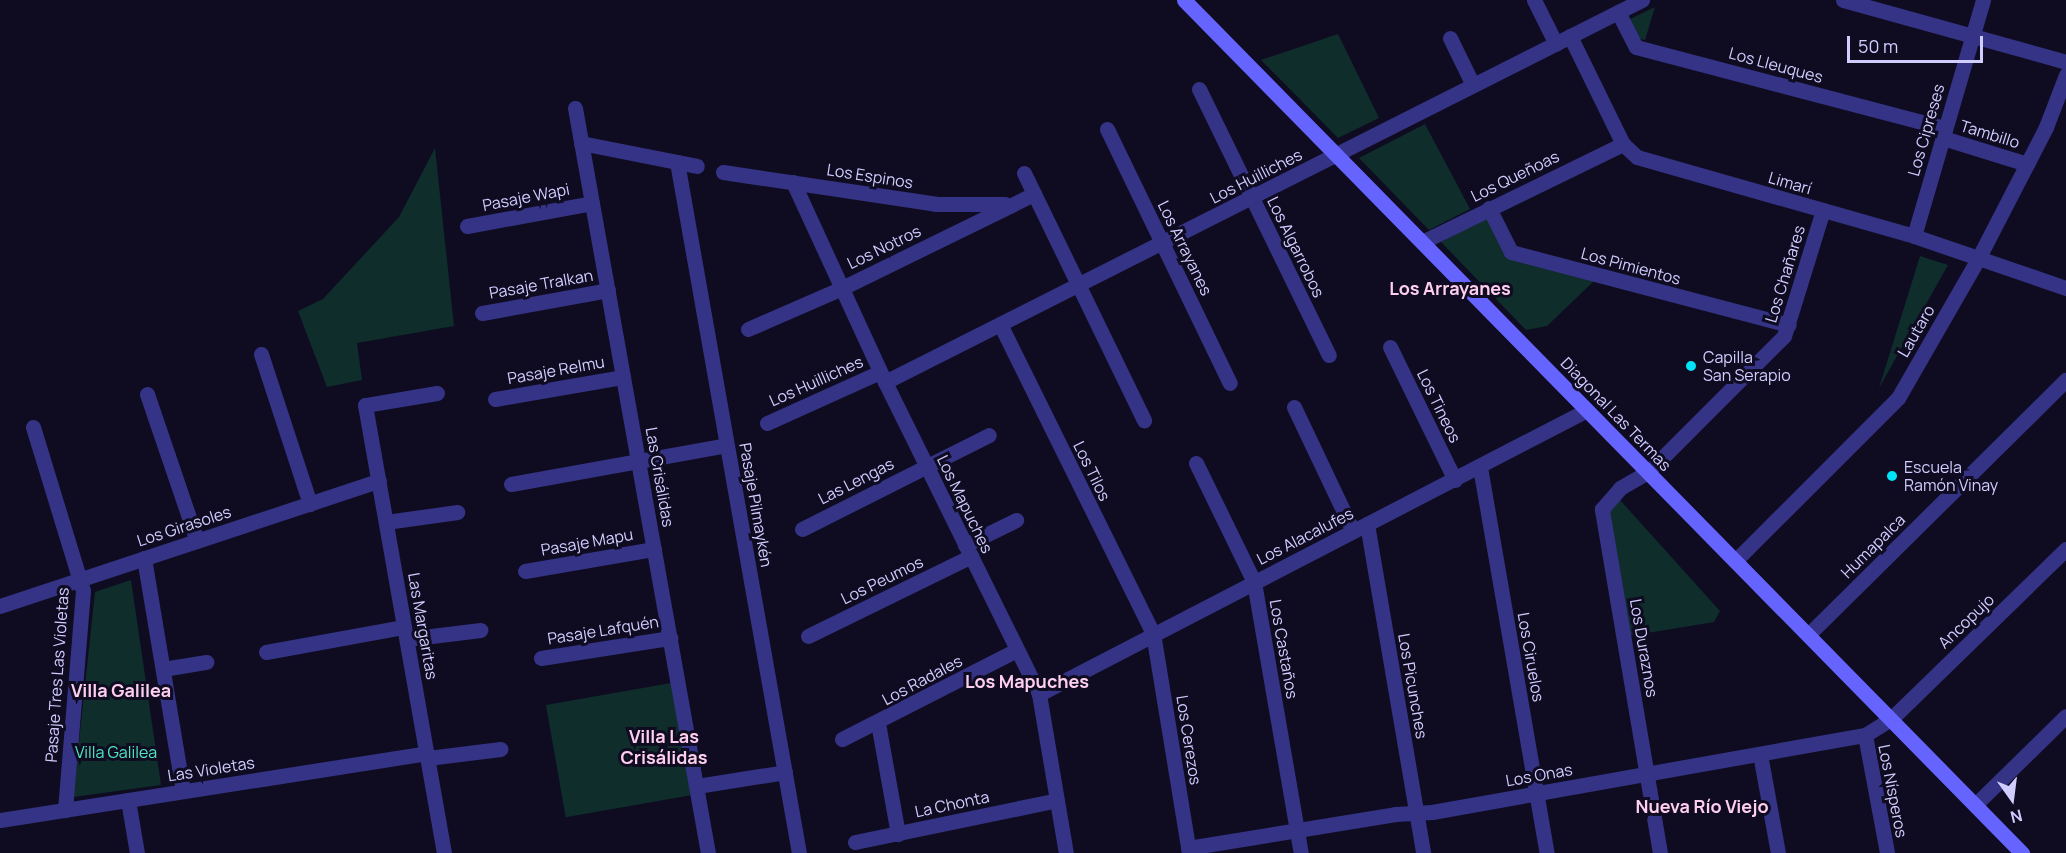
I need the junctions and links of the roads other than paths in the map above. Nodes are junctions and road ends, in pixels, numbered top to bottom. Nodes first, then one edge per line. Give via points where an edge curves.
1 (1184, 0) edge
2 (1534, 0) edge
3 (1642, 0) edge
4 (1843, 0) edge
5 (1983, 0) edge
6 (1618, 12) junction
7 (1570, 36) junction
8 (1973, 36) junction
9 (1450, 38) dead end
10 (1556, 44) junction
11 (2066, 62) edge
12 (2066, 75) edge
13 (1473, 85) junction
14 (1199, 89) dead end
15 (575, 108) dead end
16 (1107, 129) dead end
17 (1944, 133) junction
18 (581, 143) junction
19 (1623, 144) junction
20 (1337, 155) junction
21 (677, 162) junction
22 (2026, 164) junction
23 (697, 166) dead end
24 (723, 171) dead end
25 (1024, 173) dead end
26 (792, 182) junction
27 (1034, 194) junction
28 (1252, 198) junction
29 (592, 203) junction
30 (1011, 204) junction
31 (1489, 208) junction
32 (1823, 210) junction
33 (466, 226) dead end
34 (1914, 236) junction
35 (1422, 242) junction
36 (1162, 243) junction
37 (1979, 256) junction
38 (1078, 285) junction
39 (842, 288) junction
40 (2066, 288) edge
41 (608, 290) junction
42 (482, 313) dead end
43 (999, 324) junction
44 (1789, 325) junction
45 (748, 329) dead end
46 (1390, 347) dead end
47 (261, 354) dead end
48 (1329, 355) dead end
49 (623, 377) junction
50 (882, 377) junction
51 (2066, 380) edge
52 (1230, 383) dead end
53 (437, 393) dead end
54 (147, 394) dead end
55 (495, 399) dead end
56 (1294, 407) dead end
57 (1587, 410) junction
58 (1144, 420) dead end
59 (767, 423) dead end
60 (33, 427) dead end
61 (989, 435) dead end
62 (727, 445) junction
63 (639, 462) junction
64 (1196, 463) dead end
65 (926, 466) junction
66 (1480, 467) junction
67 (1648, 472) junction
68 (1455, 480) junction
69 (379, 481) junction
70 (512, 484) dead end
71 (310, 504) junction
72 (457, 512) dead end
73 (1016, 520) dead end
74 (386, 522) junction
75 (1367, 524) junction
76 (802, 529) dead end
77 (1353, 531) junction
78 (197, 541) junction
79 (654, 549) junction
80 (2066, 549) edge
81 (968, 551) junction
82 (144, 558) junction
83 (1736, 561) junction
84 (525, 571) dead end
85 (82, 579) junction
86 (1254, 582) junction
87 (0, 606) edge
88 (480, 630) dead end
89 (406, 633) junction
90 (1153, 633) junction
91 (1808, 635) junction
92 (808, 636) dead end
93 (670, 638) junction
94 (1017, 650) junction
95 (266, 652) dead end
96 (541, 658) dead end
97 (206, 662) dead end
98 (163, 669) junction
99 (1039, 694) junction
100 (2066, 716) edge
101 (1891, 719) junction
102 (879, 723) junction
103 (1865, 735) junction
104 (842, 740) dead end
105 (500, 749) dead end
106 (1760, 754) junction
107 (427, 755) junction
108 (785, 772) junction
109 (1647, 774) junction
110 (697, 786) junction
111 (183, 791) junction
112 (1536, 794) junction
113 (128, 800) junction
114 (1057, 800) junction
115 (1975, 805) junction
116 (65, 810) junction
117 (1417, 813) junction
118 (0, 820) edge
119 (1297, 830) junction
120 (898, 834) junction
121 (855, 843) dead end
122 (1189, 851) edge
123 (137, 853) edge
124 (444, 853) edge
125 (708, 853) edge
126 (799, 853) edge
127 (1066, 853) edge
128 (1301, 853) edge
129 (1424, 853) edge
130 (1547, 853) edge
131 (1660, 853) edge
132 (1778, 853) edge
133 (1887, 853) edge
134 (2022, 853) edge

1 - 20 main road, Diagonal Las Termas
2 - 10 street
3 - 6 street, Los Huilliches
4 - 8 street
5 - 8 street, Los Cipreses
6 - 7 street, Los Huilliches
6 - 17 street, Los Lleuques via 1636,47
7 - 10 street, Los Huilliches
7 - 19 street, Limarí
8 - 11 street
8 - 17 street, Los Cipreses
9 - 13 street
10 - 13 street, Los Huilliches
12 - 22 street, Lautaro
13 - 20 street, Los Huilliches
14 - 28 street, Los Algarrobos
15 - 18 street, Las Crisálidas
16 - 36 street, Los Arrayanes
17 - 22 street, Tambillo
17 - 34 street, Los Cipreses
18 - 21 street
18 - 29 street, Las Crisálidas
19 - 31 street, Los Queñoas
19 - 32 street, Limarí via 1644,160
20 - 28 street, Los Huilliches
20 - 35 main road, Diagonal Las Termas
21 - 23 street
21 - 62 street, Pasaje Pilmaykén
22 - 37 street, Lautaro
24 - 26 street, Los Espinos
25 - 27 street
26 - 30 street, Los Espinos via 936,204
26 - 39 street, Los Mapuches
27 - 30 street, Los Notros
27 - 38 street
28 - 36 street, Los Huilliches
28 - 48 street, Los Algarrobos
29 - 33 street, Pasaje Wapi
29 - 41 street, Las Crisálidas
30 - 39 street, Los Notros
31 - 35 street, Los Queñoas
31 - 44 street, Los Pimientos via 1511,252
32 - 34 street, Limarí
32 - 44 street, Los Chañares
34 - 37 street, Limarí
35 - 57 main road, Diagonal Las Termas
36 - 38 street, Los Huilliches
36 - 52 street, Los Arrayanes
37 - 40 street, Limarí
37 - 83 street, Lautaro via 1898,398
38 - 43 street, Los Huilliches
38 - 58 street
39 - 45 street, Los Notros
39 - 50 street, Los Mapuches
41 - 42 street, Pasaje Tralkan
41 - 49 street, Las Crisálidas
43 - 50 street, Los Huilliches
43 - 90 street, Los Tilos
44 - 67 street, Los Chañares via 1779,342
46 - 68 street, Los Tineos
47 - 71 street
49 - 55 street, Pasaje Relmu
49 - 63 street, Las Crisálidas
50 - 59 street, Los Huilliches
50 - 65 street, Los Mapuches
51 - 91 street, Humapalca
53 - 69 street, Las Margaritas via 365,405
54 - 78 street
56 - 77 street
57 - 66 street, Los Alacalufes
57 - 67 main road, Diagonal Las Termas
60 - 85 street, Pasaje Tres Las Violetas
61 - 65 street, Las Lengas
62 - 63 street
62 - 108 street, Pasaje Pilmaykén
63 - 70 street
63 - 79 street, Las Crisálidas
64 - 86 street, Los Castaños
65 - 76 street, Las Lengas
65 - 81 street, Los Mapuches
66 - 68 street, Los Alacalufes
66 - 112 street, Los Ciruelos
67 - 83 main road, Diagonal Las Termas
67 - 109 street, Los Duraznos via 1620,488 1602,509
68 - 75 street, Los Alacalufes
69 - 71 street, Los Girasoles
69 - 74 street, Las Margaritas
71 - 78 street, Los Girasoles
72 - 74 street
73 - 81 street, Los Peumos
74 - 89 street, Las Margaritas
75 - 77 street, Los Alacalufes
75 - 117 street, Los Picunches
77 - 86 street, Los Alacalufes
78 - 82 street, Los Girasoles
79 - 84 street, Pasaje Mapu
79 - 93 street, Las Crisálidas
80 - 101 street, Ancopujo
81 - 92 street, Los Peumos
81 - 94 street, Los Mapuches
82 - 85 street, Los Girasoles
82 - 98 street
83 - 91 main road, Diagonal Las Termas
85 - 87 street, Los Girasoles
85 - 116 street, Pasaje Tres Las Violetas
86 - 90 street, Los Alacalufes
86 - 119 street, Los Castaños
88 - 89 street
89 - 95 street
89 - 107 street, Las Margaritas
90 - 99 street, Los Alacalufes
90 - 122 street, Los Cerezos
91 - 101 main road, Diagonal Las Termas
93 - 96 street, Pasaje Lafquén
93 - 110 street, Las Crisálidas
94 - 99 street, Los Mapuches
94 - 102 street, Los Radales
97 - 98 street
98 - 111 street
99 - 114 street, Los Mapuches
100 - 115 street
101 - 103 street, Los Onas
101 - 115 main road, Diagonal Las Termas
102 - 104 street, Los Radales
102 - 120 street
103 - 106 street, Los Onas
103 - 133 street, Los Nísperos
105 - 107 street, Las Violetas
106 - 109 street, Los Onas
106 - 132 street
107 - 111 street, Las Violetas
107 - 124 street, Las Margaritas
108 - 110 street
108 - 126 street, Pasaje Pilmaykén
109 - 112 street, Los Onas
109 - 131 street, Los Duraznos
110 - 125 street, Las Crisálidas
111 - 113 street, Las Violetas
112 - 117 street, Los Onas
112 - 130 street, Los Ciruelos
113 - 116 street, Las Violetas
113 - 123 street
114 - 120 street, La Chonta
114 - 127 street, Los Mapuches
115 - 134 main road, Diagonal Las Termas
116 - 118 street, Las Violetas
117 - 119 street, Los Onas
117 - 129 street, Los Picunches
119 - 122 street, Los Onas
119 - 128 street, Los Castaños
120 - 121 street, La Chonta

